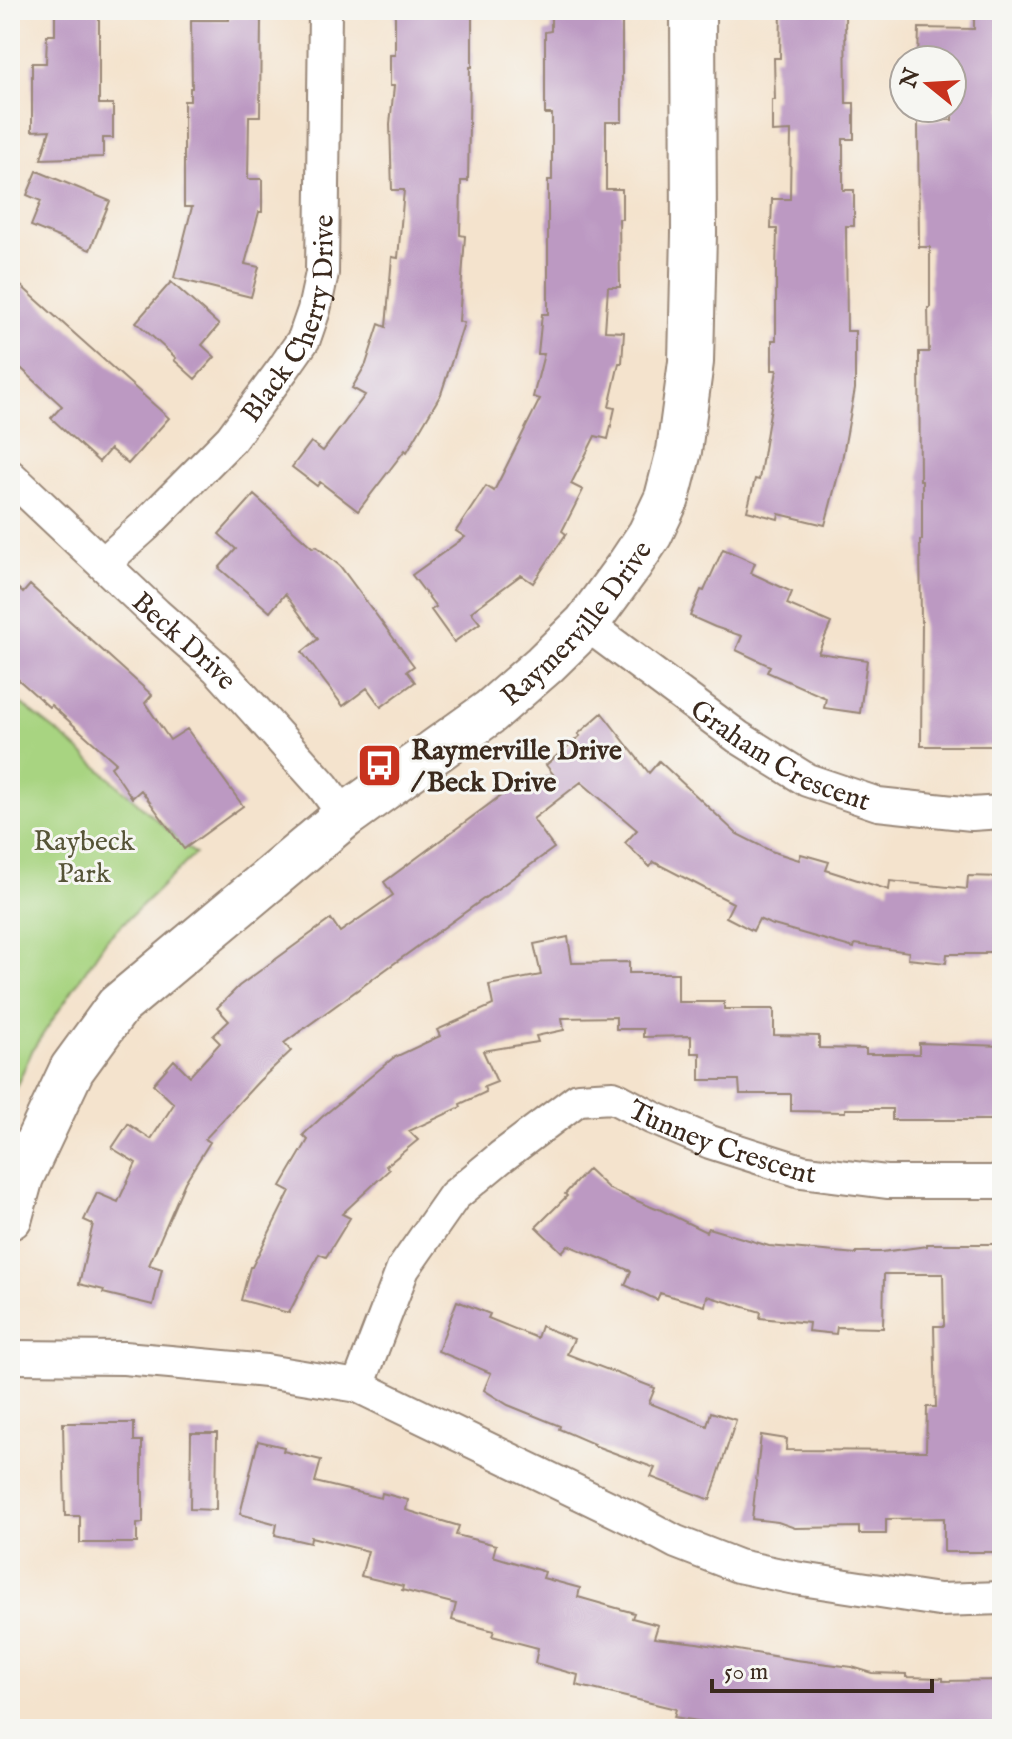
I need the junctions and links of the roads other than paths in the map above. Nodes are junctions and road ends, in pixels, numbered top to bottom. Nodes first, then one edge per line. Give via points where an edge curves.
1 (325, 10) edge
2 (693, 10) edge
3 (10, 476) edge
4 (104, 563) junction
5 (586, 624) junction
6 (1002, 812) edge
7 (345, 816) junction
8 (1002, 1182) edge
9 (10, 1217) edge
10 (10, 1357) edge
11 (358, 1386) junction
12 (1002, 1598) edge

1 - 4 street, Black Cherry Drive via 322,273 304,339 231,439
2 - 5 street, Raymerville Drive via 691,362 679,451 667,498 650,534
3 - 4 street, Beck Drive
4 - 7 street, Beck Drive via 217,668
5 - 6 street, Graham Crescent via 738,737 807,780 878,804
5 - 7 street, Raymerville Drive via 490,712
7 - 9 street, Raymerville Drive via 118,1006 72,1069 21,1177
8 - 11 street, Tunney Crescent via 887,1182 801,1171 710,1142 613,1097 578,1099 454,1196 403,1269
10 - 11 street via 124,1358
11 - 12 street via 676,1542 738,1566 939,1600

